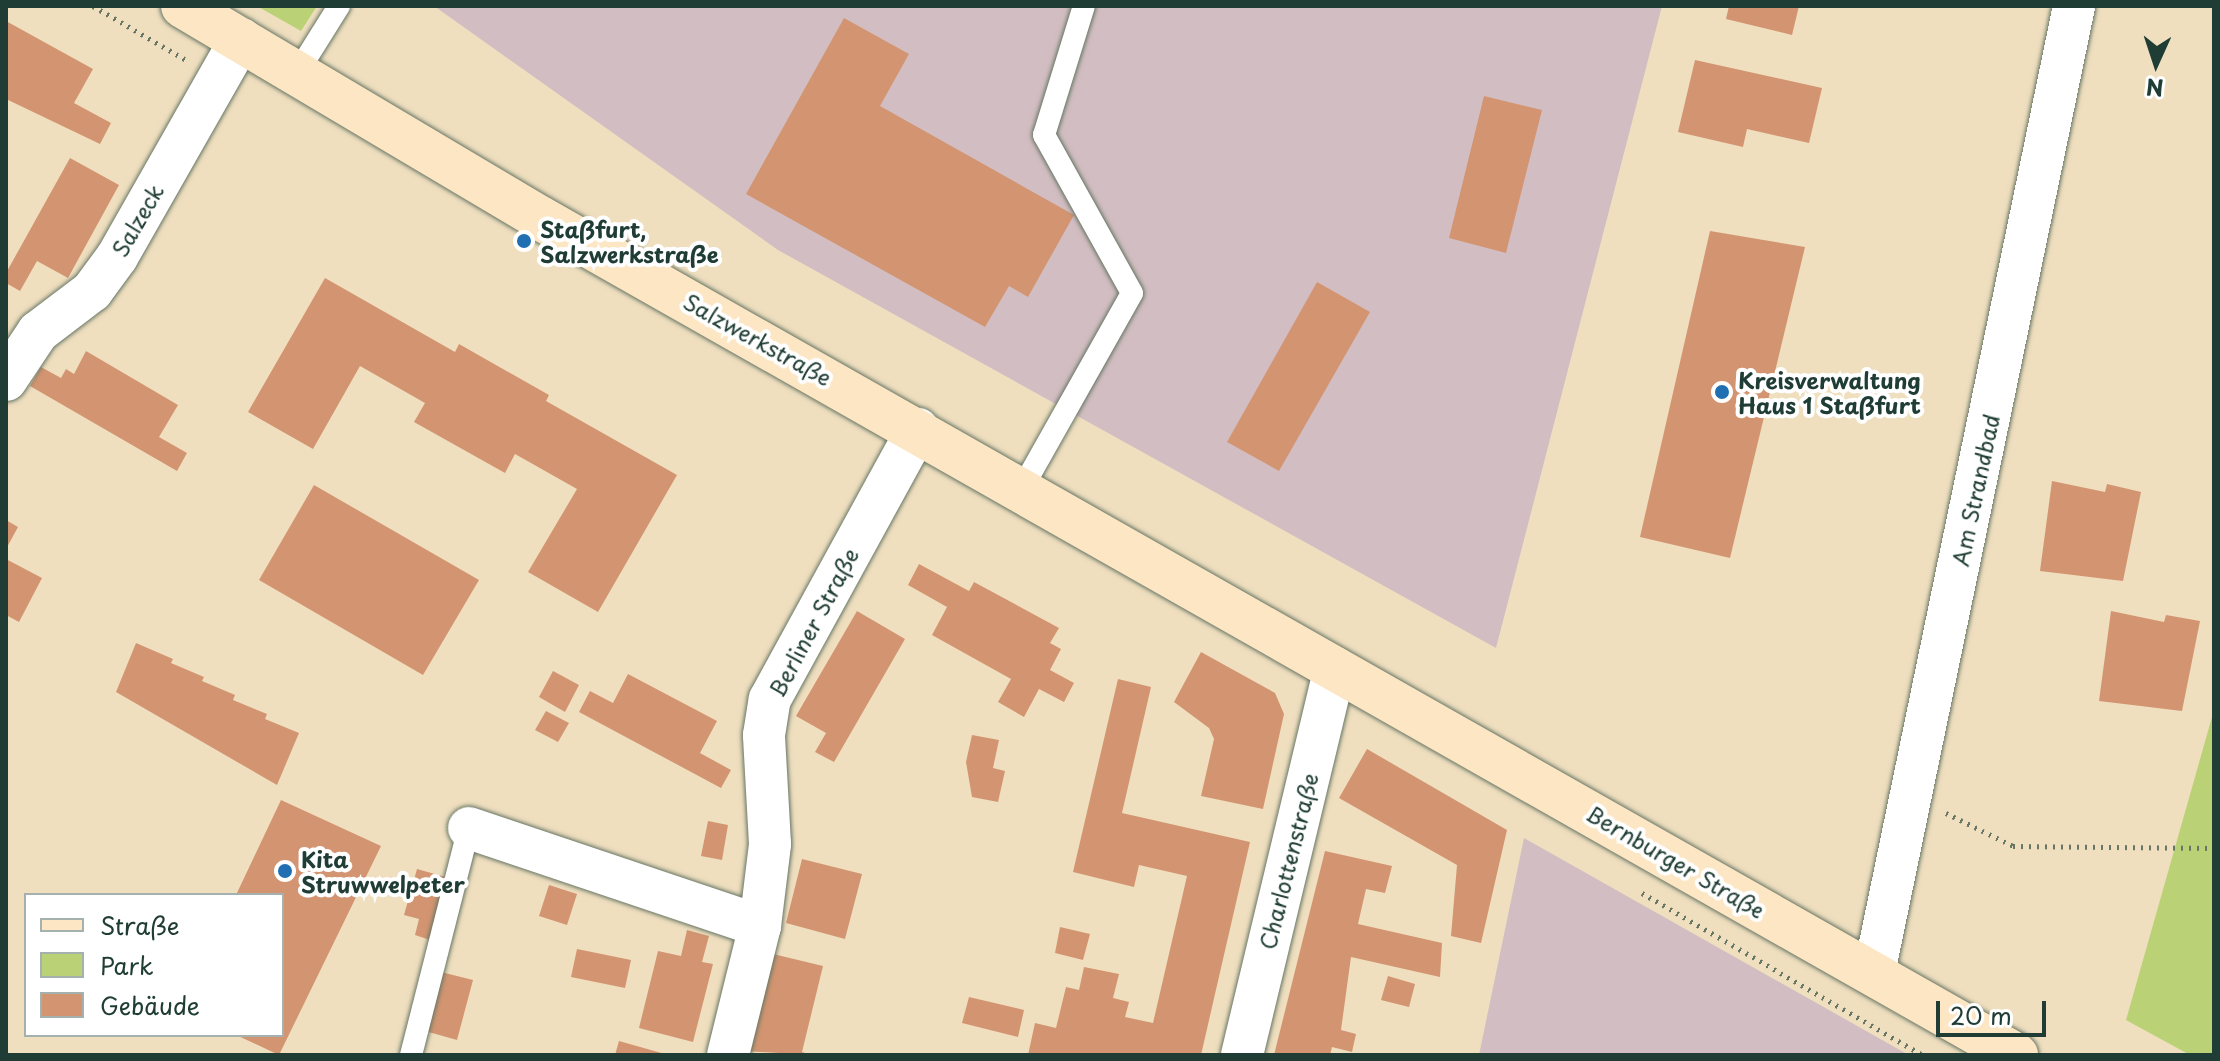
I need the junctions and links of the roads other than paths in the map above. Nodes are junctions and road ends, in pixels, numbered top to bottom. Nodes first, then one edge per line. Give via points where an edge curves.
1 (183, 6) edge
2 (339, 6) edge
3 (1084, 6) edge
4 (2074, 6) edge
5 (241, 39) junction
6 (297, 73) junction
7 (6, 380) edge
8 (918, 429) junction
9 (1020, 492) junction
10 (1335, 668) junction
11 (469, 828) joint
12 (760, 926) junction
13 (1874, 973) junction
14 (411, 1055) edge
15 (728, 1055) edge
16 (1242, 1055) edge
17 (2016, 1055) edge

1 - 5 main road, Salzwerkstraße
2 - 6 lane
3 - 9 lane via 1044,135 1132,293
4 - 13 street, Am Strandbad
5 - 6 main road, Salzwerkstraße
5 - 7 street, Salzeck via 117,257 92,291 38,332
6 - 8 main road, Salzwerkstraße via 527,210
8 - 9 main road, Salzwerkstraße
8 - 12 street, Berliner Straße via 770,699 764,735 770,844
9 - 10 main road, Salzwerkstraße
10 - 13 main road, Bernburger Straße
10 - 16 street, Charlottenstraße
11 - 12 street
11 - 14 lane
12 - 15 street, Berliner Straße
13 - 17 main road, Bernburger Straße

